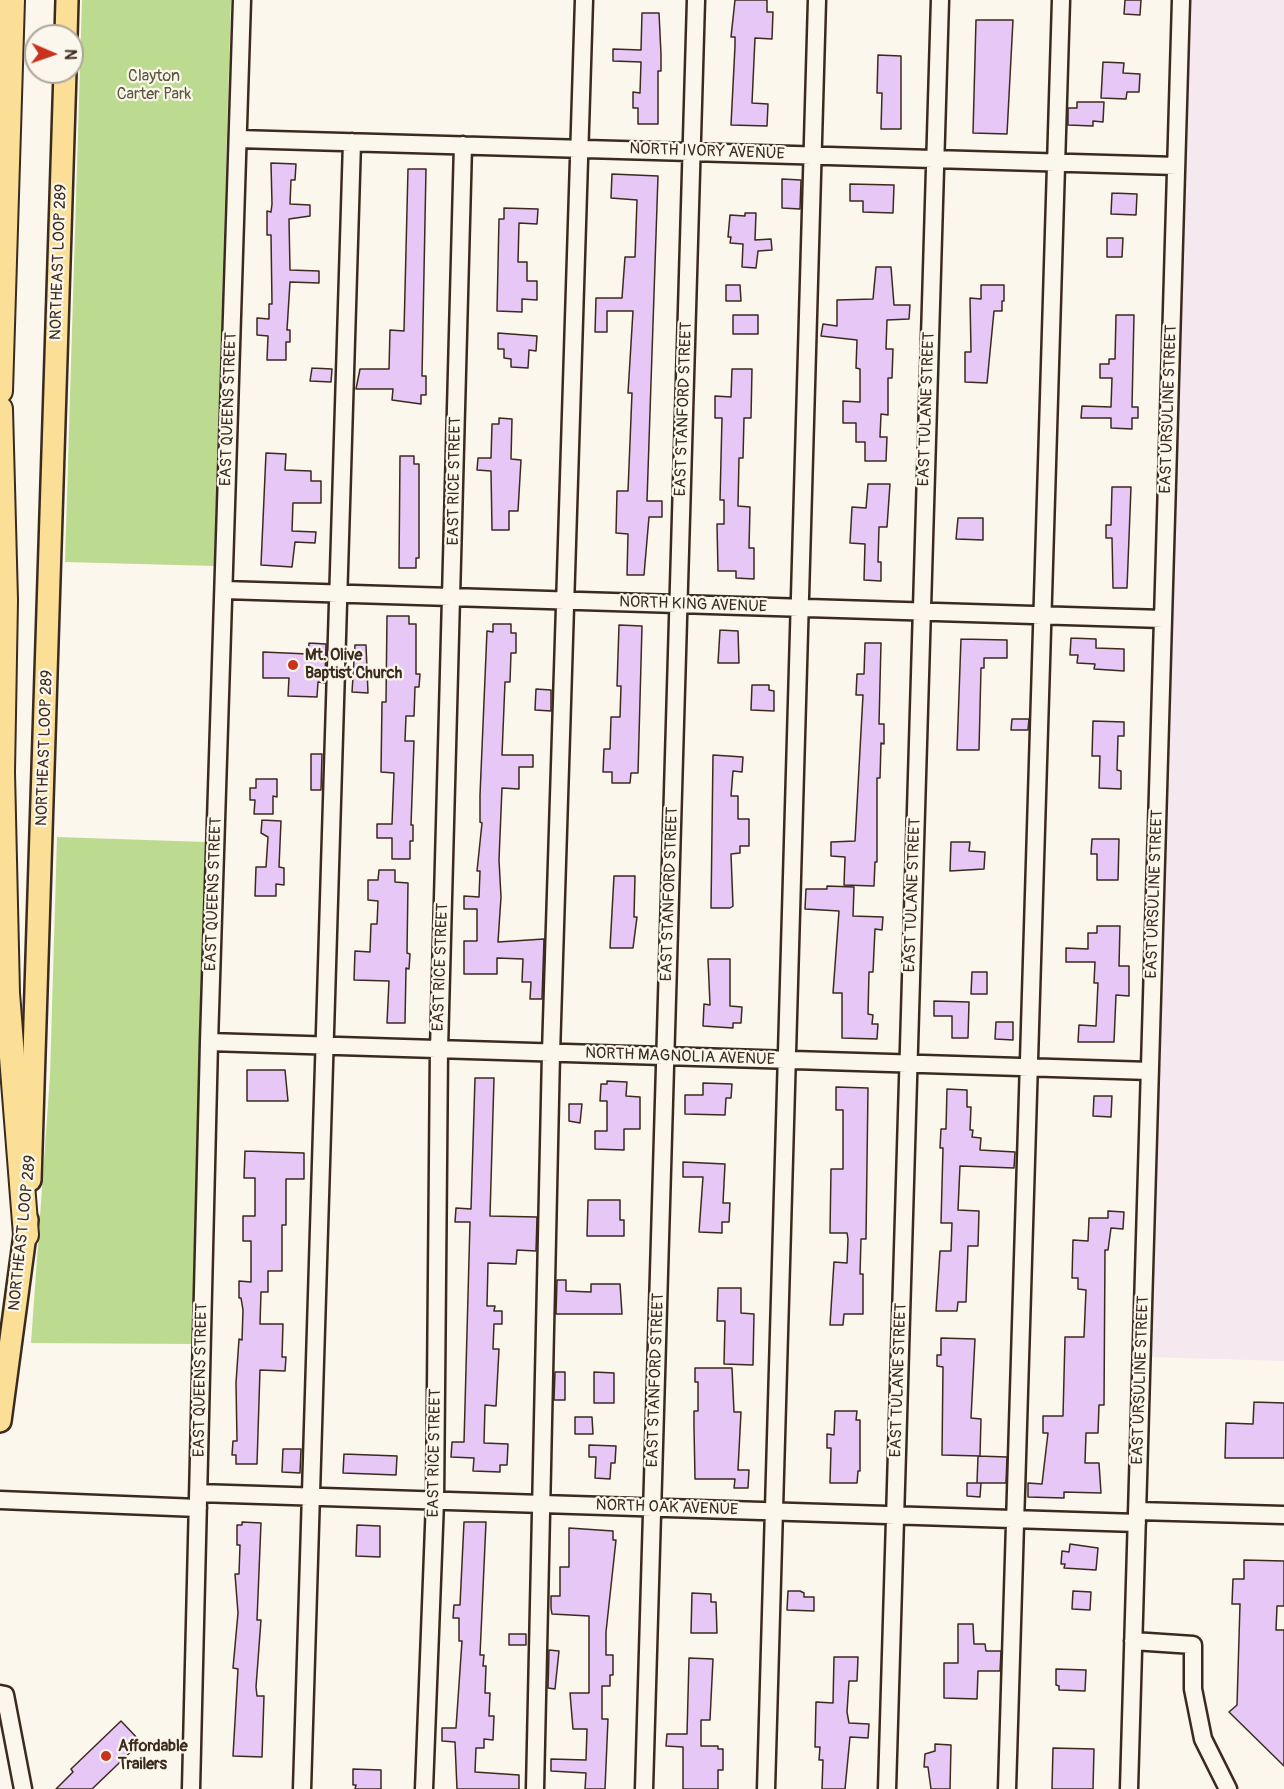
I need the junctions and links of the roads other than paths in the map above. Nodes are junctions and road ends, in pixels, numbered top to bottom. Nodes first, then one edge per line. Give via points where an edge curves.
1 (12, 0) edge
2 (67, 0) edge
3 (242, 0) edge
4 (584, 0) edge
5 (696, 0) edge
6 (818, 0) edge
7 (939, 0) edge
8 (1061, 0) edge
9 (1181, 0) edge
10 (66, 24) edge
11 (65, 84) edge
12 (238, 139) junction
13 (352, 142) junction
14 (464, 145) junction
15 (579, 149) junction
16 (692, 152) junction
17 (814, 156) junction
18 (935, 159) junction
19 (1058, 163) junction
20 (1176, 166) junction
21 (0, 391) edge
22 (0, 410) edge
23 (224, 590) junction
24 (337, 594) junction
25 (452, 597) junction
26 (564, 600) junction
27 (679, 604) junction
28 (799, 608) junction
29 (922, 612) junction
30 (1041, 615) junction
31 (1163, 619) junction
32 (209, 1042) junction
33 (324, 1046) junction
34 (439, 1050) junction
35 (551, 1053) junction
36 (666, 1056) junction
37 (789, 1060) junction
38 (908, 1064) junction
39 (1028, 1067) junction
40 (1150, 1071) junction
41 (26, 1234) junction
42 (0, 1422) edge
43 (310, 1497) junction
44 (0, 1500) edge
45 (198, 1500) junction
46 (435, 1501) junction
47 (542, 1504) junction
48 (652, 1508) junction
49 (773, 1512) junction
50 (1284, 1515) edge
51 (895, 1516) junction
52 (1137, 1517) junction
53 (1015, 1520) junction
54 (1133, 1641) junction
55 (0, 1694) edge
56 (23, 1789) edge
57 (191, 1789) edge
58 (302, 1789) edge
59 (424, 1789) edge
60 (535, 1789) edge
61 (644, 1789) edge
62 (766, 1789) edge
63 (887, 1789) edge
64 (1007, 1789) edge
65 (1129, 1789) edge
66 (1228, 1789) edge

1 - 21 highway
2 - 10 main road
3 - 12 street, EAST QUEENS STREET
4 - 15 street
5 - 16 street, EAST STANFORD STREET
6 - 17 street
7 - 18 street, EAST TULANE STREET
8 - 19 street
9 - 20 street, EAST URSULINE STREET
11 - 41 main road, NORTHEAST LOOP 289
12 - 13 street, NORTH IVORY AVENUE
12 - 23 street, EAST QUEENS STREET
13 - 14 street, NORTH IVORY AVENUE
13 - 24 street
14 - 15 street, NORTH IVORY AVENUE
14 - 25 street, EAST RICE STREET
15 - 16 street, NORTH IVORY AVENUE
15 - 26 street
16 - 17 street, NORTH IVORY AVENUE
16 - 27 street, EAST STANFORD STREET
17 - 18 street, NORTH IVORY AVENUE
17 - 28 street
18 - 19 street, NORTH IVORY AVENUE
18 - 29 street, EAST TULANE STREET
19 - 20 street, NORTH IVORY AVENUE
19 - 30 street
20 - 31 street, EAST URSULINE STREET
22 - 41 highway via 8,993
23 - 24 street, NORTH KING AVENUE
23 - 32 street, EAST QUEENS STREET
24 - 25 street, NORTH KING AVENUE
24 - 33 street
25 - 26 street, NORTH KING AVENUE
25 - 34 street, EAST RICE STREET
26 - 27 street, NORTH KING AVENUE
26 - 35 street
27 - 28 street, NORTH KING AVENUE
27 - 36 street, EAST STANFORD STREET
28 - 29 street, NORTH KING AVENUE
28 - 37 street
29 - 30 street, NORTH KING AVENUE
29 - 38 street, EAST TULANE STREET
30 - 31 street, NORTH KING AVENUE
30 - 39 street
31 - 40 street, EAST URSULINE STREET
32 - 33 street, NORTH MAGNOLIA AVENUE
32 - 45 street, EAST QUEENS STREET
33 - 34 street, NORTH MAGNOLIA AVENUE
33 - 43 street
34 - 35 street, NORTH MAGNOLIA AVENUE
34 - 46 street, EAST RICE STREET
35 - 36 street, NORTH MAGNOLIA AVENUE
35 - 47 street
36 - 37 street, NORTH MAGNOLIA AVENUE
36 - 48 street, EAST STANFORD STREET
37 - 38 street, NORTH MAGNOLIA AVENUE
37 - 49 street
38 - 39 street, NORTH MAGNOLIA AVENUE
38 - 51 street, EAST TULANE STREET
39 - 40 street, NORTH MAGNOLIA AVENUE
39 - 53 street
40 - 52 street, EAST URSULINE STREET
41 - 42 main road, NORTHEAST LOOP 289
43 - 45 street, NORTH OAK AVENUE
43 - 46 street, NORTH OAK AVENUE
43 - 58 street
44 - 45 street, NORTH OAK AVENUE
45 - 57 street, EAST QUEENS STREET
46 - 47 street, NORTH OAK AVENUE
46 - 59 street, EAST RICE STREET
47 - 48 street, NORTH OAK AVENUE
47 - 60 street
48 - 49 street, NORTH OAK AVENUE
48 - 61 street, EAST STANFORD STREET
49 - 51 street, NORTH OAK AVENUE
49 - 62 street
50 - 52 street, NORTH OAK AVENUE
51 - 53 street, NORTH OAK AVENUE
51 - 63 street, EAST TULANE STREET
52 - 53 street, NORTH OAK AVENUE
52 - 54 street, EAST URSULINE STREET
53 - 64 street
54 - 65 street, EAST URSULINE STREET
54 - 66 street via 1193,1645 1193,1689 1203,1739
55 - 56 street via 5,1695

